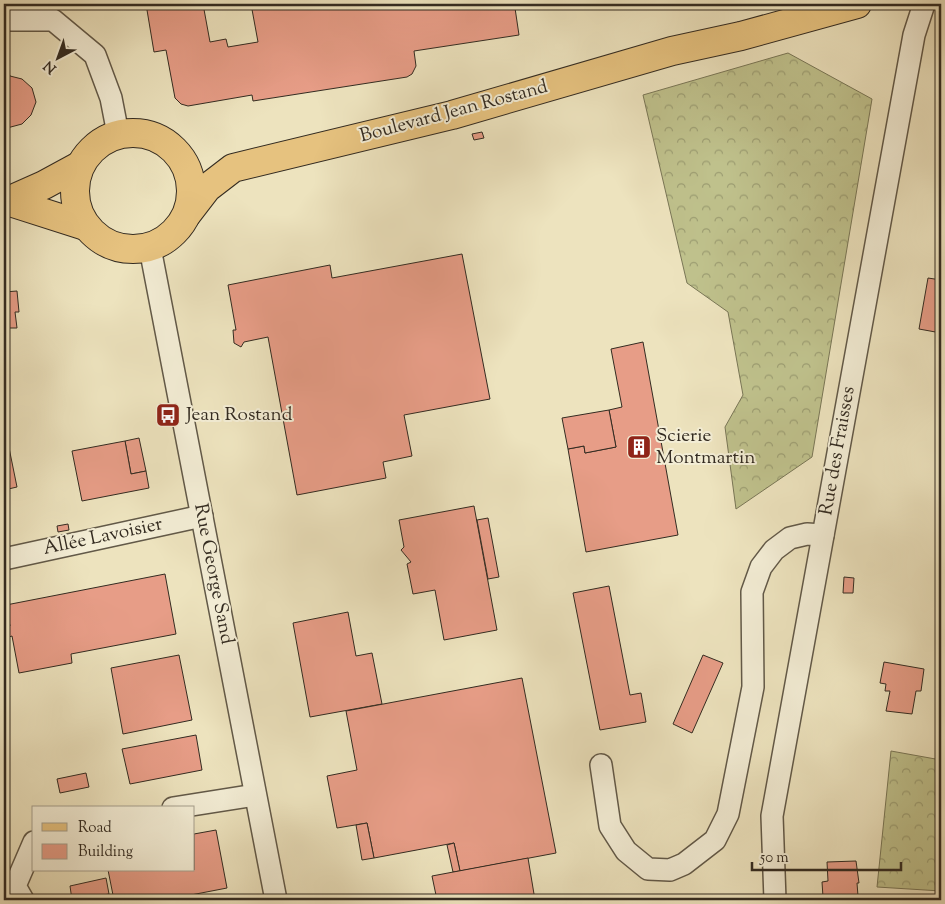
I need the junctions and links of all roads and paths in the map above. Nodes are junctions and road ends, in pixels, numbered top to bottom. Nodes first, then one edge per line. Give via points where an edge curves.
1 (798, 4) edge
2 (857, 4) edge
3 (924, 4) edge
4 (4, 20) edge
5 (672, 51) junction
6 (118, 134) junction
7 (180, 156) junction
8 (79, 166) junction
9 (233, 168) junction
10 (6, 200) edge
11 (187, 214) junction
12 (85, 226) junction
13 (150, 248) junction
14 (202, 516) junction
15 (823, 535) junction
16 (4, 559) edge
17 (601, 765) dead end
18 (255, 795) junction
19 (186, 806) edge
20 (32, 847) edge
21 (23, 900) edge
22 (276, 900) edge
23 (775, 900) edge

1 - 5 main road, Boulevard Jean Rostand via 719,28
2 - 5 main road, Boulevard Jean Rostand via 750,34
3 - 15 street, Rue des Fraisses via 913,45
4 - 6 street via 53,20 95,54 111,98
5 - 9 main road, Boulevard Jean Rostand via 452,115
6 - 7 main road via 136,132 152,136 168,144
6 - 8 main road via 89,151
7 - 9 main road
7 - 11 main road via 191,184
8 - 10 main road
8 - 12 main road via 74,197
9 - 11 main road via 207,188
10 - 12 main road
11 - 13 main road via 172,234
12 - 13 main road via 98,239 114,247
13 - 14 street, Rue George Sand
14 - 16 street, Allée Lavoisier
14 - 18 street, Rue George Sand
15 - 17 street via 790,538 760,567 752,592 753,687 728,814 715,840 684,864 670,870 648,869 626,851 610,826
15 - 23 street, Rue des Fraisses via 772,816
18 - 19 street
18 - 22 street, Rue George Sand
20 - 21 street via 15,886

